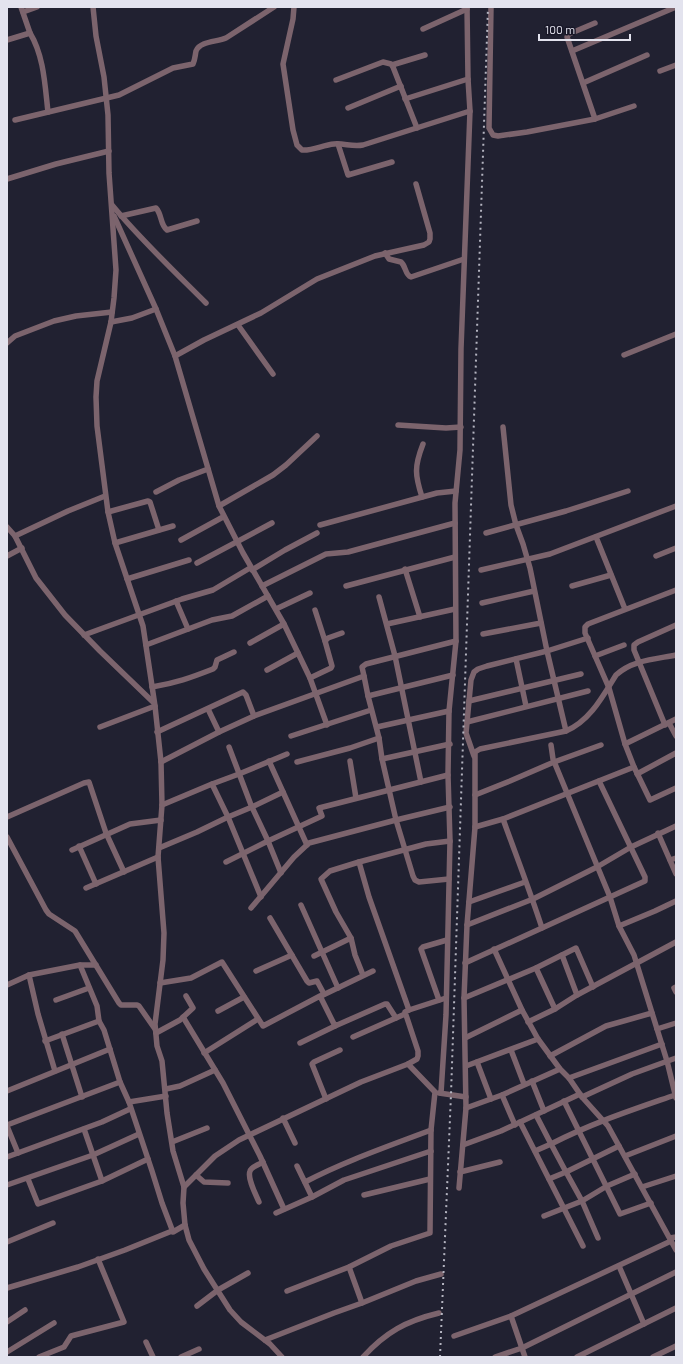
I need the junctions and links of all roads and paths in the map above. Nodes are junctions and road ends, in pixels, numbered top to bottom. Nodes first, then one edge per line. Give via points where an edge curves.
1 (37, 7) edge
2 (93, 7) edge
3 (274, 7) edge
4 (294, 7) edge
5 (491, 7) edge
6 (676, 7) edge
7 (467, 8) edge
8 (22, 10) edge
9 (596, 23) dead end
10 (423, 29) dead end
11 (30, 33) junction
12 (7, 40) edge
13 (572, 51) junction
14 (425, 55) dead end
15 (647, 55) dead end
16 (392, 65) junction
17 (676, 65) edge
18 (660, 71) dead end
19 (468, 79) junction
20 (336, 80) dead end
21 (583, 83) junction
22 (401, 86) junction
23 (106, 98) junction
24 (405, 99) junction
25 (634, 106) dead end
26 (348, 108) dead end
27 (470, 111) junction
28 (48, 112) junction
29 (595, 119) junction
30 (15, 120) dead end
31 (417, 128) junction
32 (338, 144) junction
33 (109, 151) junction
34 (392, 162) dead end
35 (7, 179) edge
36 (416, 184) dead end
37 (112, 204) junction
38 (112, 212) junction
39 (121, 216) junction
40 (197, 221) dead end
41 (385, 253) junction
42 (464, 259) junction
43 (206, 303) dead end
44 (156, 309) junction
45 (112, 312) junction
46 (111, 322) junction
47 (238, 325) junction
48 (676, 334) edge
49 (7, 343) edge
50 (624, 355) dead end
51 (175, 356) junction
52 (273, 374) dead end
53 (398, 425) dead end
54 (461, 426) junction
55 (503, 427) dead end
56 (317, 436) dead end
57 (423, 444) dead end
58 (208, 469) junction
59 (456, 491) junction
60 (628, 491) dead end
61 (156, 492) dead end
62 (105, 496) junction
63 (422, 497) junction
64 (219, 506) junction
65 (676, 506) edge
66 (108, 512) junction
67 (223, 517) junction
68 (272, 523) dead end
69 (455, 523) junction
70 (320, 525) dead end
71 (516, 525) junction
72 (173, 526) dead end
73 (7, 527) edge
74 (159, 530) junction
75 (317, 533) dead end
76 (486, 533) dead end
77 (15, 536) junction
78 (596, 537) junction
79 (181, 540) dead end
80 (236, 542) junction
81 (115, 543) junction
82 (22, 548) junction
83 (676, 548) edge
84 (7, 556) edge
85 (656, 556) dead end
86 (455, 557) junction
87 (528, 559) junction
88 (189, 560) dead end
89 (197, 563) dead end
90 (251, 569) junction
91 (405, 569) junction
92 (481, 570) dead end
93 (611, 575) junction
94 (127, 578) junction
95 (262, 586) junction
96 (346, 586) dead end
97 (572, 586) dead end
98 (676, 590) edge
99 (534, 591) junction
100 (310, 593) dead end
101 (268, 596) junction
102 (379, 597) dead end
103 (176, 601) junction
104 (482, 603) dead end
105 (276, 609) junction
106 (455, 609) junction
107 (625, 609) junction
108 (315, 610) dead end
109 (139, 615) junction
110 (420, 617) junction
111 (541, 623) junction
112 (284, 624) junction
113 (387, 624) junction
114 (676, 625) edge
115 (188, 629) junction
116 (342, 633) dead end
117 (483, 634) dead end
118 (84, 635) junction
119 (588, 638) junction
120 (325, 641) junction
121 (456, 641) junction
122 (250, 643) dead end
123 (146, 645) junction
124 (624, 645) dead end
125 (547, 651) junction
126 (234, 652) dead end
127 (298, 653) junction
128 (676, 655) edge
129 (395, 656) junction
130 (595, 656) junction
131 (516, 659) junction
132 (639, 662) junction
133 (267, 670) dead end
134 (581, 674) dead end
135 (453, 675) junction
136 (364, 676) junction
137 (310, 678) junction
138 (554, 680) junction
139 (152, 687) junction
140 (401, 688) junction
141 (609, 688) junction
142 (522, 689) junction
143 (588, 691) dead end
144 (316, 694) junction
145 (368, 696) junction
146 (559, 698) junction
147 (469, 701) junction
148 (154, 704) junction
149 (526, 706) junction
150 (208, 709) junction
151 (371, 710) junction
152 (449, 711) junction
153 (254, 716) junction
154 (676, 719) edge
155 (408, 720) junction
156 (467, 722) junction
157 (667, 724) junction
158 (327, 725) junction
159 (100, 727) dead end
160 (377, 727) junction
161 (566, 731) junction
162 (157, 732) junction
163 (219, 732) junction
164 (291, 736) dead end
165 (676, 736) edge
166 (379, 738) junction
167 (450, 744) junction
168 (625, 744) junction
169 (550, 745) dead end
170 (601, 745) dead end
171 (229, 747) dead end
172 (414, 752) junction
173 (676, 753) edge
174 (287, 754) dead end
175 (474, 756) junction
176 (382, 759) junction
177 (269, 761) junction
178 (350, 761) dead end
179 (161, 762) junction
180 (297, 762) dead end
181 (554, 762) junction
182 (634, 767) junction
183 (239, 774) junction
184 (637, 774) junction
185 (448, 775) junction
186 (599, 781) junction
187 (421, 782) junction
188 (212, 784) junction
189 (674, 789) edge
190 (389, 790) junction
191 (283, 792) junction
192 (567, 793) junction
193 (475, 794) junction
194 (676, 796) edge
195 (356, 798) junction
196 (162, 805) junction
197 (252, 807) junction
198 (450, 807) junction
199 (7, 817) edge
200 (228, 817) junction
201 (503, 818) junction
202 (161, 820) junction
203 (396, 820) junction
204 (299, 826) junction
205 (676, 826) edge
206 (475, 827) junction
207 (106, 833) junction
208 (658, 833) junction
209 (7, 837) edge
210 (268, 840) junction
211 (450, 841) junction
212 (307, 845) junction
213 (79, 846) junction
214 (630, 847) junction
215 (160, 848) junction
216 (72, 850) dead end
217 (404, 850) junction
218 (242, 853) junction
219 (158, 857) junction
220 (673, 859) edge
221 (226, 862) dead end
222 (359, 862) junction
223 (597, 866) junction
224 (124, 872) junction
225 (281, 873) junction
226 (676, 874) edge
227 (449, 878) junction
228 (525, 882) junction
229 (96, 884) junction
230 (86, 888) dead end
231 (261, 897) junction
232 (610, 897) junction
233 (533, 899) junction
234 (676, 901) edge
235 (469, 902) junction
236 (301, 905) dead end
237 (251, 908) dead end
238 (270, 918) dead end
239 (467, 925) junction
240 (619, 926) junction
241 (542, 928) junction
242 (351, 938) junction
243 (447, 940) junction
244 (676, 942) edge
245 (494, 949) junction
246 (322, 951) junction
247 (292, 955) junction
248 (562, 955) junction
249 (314, 956) dead end
250 (465, 962) junction
251 (636, 964) junction
252 (80, 965) junction
253 (96, 965) junction
254 (536, 968) junction
255 (256, 971) dead end
256 (373, 971) dead end
257 (29, 975) junction
258 (363, 975) junction
259 (508, 980) junction
260 (160, 983) junction
261 (7, 985) edge
262 (593, 987) junction
263 (89, 988) junction
264 (338, 988) junction
265 (676, 988) edge
266 (676, 992) edge
267 (322, 995) junction
268 (186, 996) dead end
269 (577, 996) junction
270 (244, 997) junction
271 (446, 998) junction
272 (464, 998) junction
273 (56, 1000) dead end
274 (439, 1000) junction
275 (555, 1009) junction
276 (522, 1010) junction
277 (218, 1011) dead end
278 (407, 1012) junction
279 (652, 1013) junction
280 (183, 1017) junction
281 (396, 1018) junction
282 (258, 1019) junction
283 (99, 1021) junction
284 (528, 1022) junction
285 (676, 1023) edge
286 (335, 1026) junction
287 (657, 1029) junction
288 (155, 1031) junction
289 (62, 1034) junction
290 (353, 1037) dead end
291 (466, 1038) junction
292 (538, 1039) junction
293 (45, 1040) junction
294 (300, 1043) dead end
295 (662, 1044) junction
296 (110, 1049) junction
297 (340, 1050) dead end
298 (511, 1050) junction
299 (204, 1053) junction
300 (550, 1056) junction
301 (676, 1058) edge
302 (668, 1061) junction
303 (476, 1062) junction
304 (71, 1064) junction
305 (408, 1064) junction
306 (466, 1066) junction
307 (560, 1069) junction
308 (215, 1070) junction
309 (55, 1071) junction
310 (569, 1078) junction
311 (532, 1081) junction
312 (120, 1082) junction
313 (524, 1084) junction
314 (166, 1089) junction
315 (7, 1091) edge
316 (438, 1093) junction
317 (502, 1095) junction
318 (581, 1095) junction
319 (166, 1096) junction
320 (676, 1096) edge
321 (82, 1097) junction
322 (466, 1097) junction
323 (326, 1099) junction
324 (491, 1099) junction
325 (564, 1101) junction
326 (129, 1102) junction
327 (466, 1108) junction
328 (130, 1109) junction
329 (544, 1111) junction
330 (536, 1115) junction
331 (283, 1118) junction
332 (603, 1120) junction
333 (518, 1123) junction
334 (7, 1126) edge
335 (207, 1128) dead end
336 (84, 1129) junction
337 (431, 1130) junction
338 (578, 1130) junction
339 (139, 1134) junction
340 (250, 1134) junction
341 (676, 1136) edge
342 (172, 1142) junction
343 (295, 1143) dead end
344 (551, 1144) junction
345 (463, 1145) junction
346 (619, 1146) junction
347 (431, 1151) junction
348 (535, 1151) junction
349 (18, 1154) junction
350 (93, 1155) junction
351 (625, 1156) junction
352 (7, 1157) edge
353 (148, 1159) junction
354 (593, 1159) junction
355 (263, 1162) junction
356 (500, 1162) dead end
357 (297, 1166) dead end
358 (460, 1172) junction
359 (566, 1172) junction
360 (635, 1174) junction
361 (196, 1175) junction
362 (676, 1176) edge
363 (28, 1179) junction
364 (430, 1179) junction
365 (549, 1179) junction
366 (102, 1181) junction
367 (305, 1182) junction
368 (228, 1183) dead end
369 (7, 1185) edge
370 (607, 1186) junction
371 (184, 1187) junction
372 (642, 1187) junction
373 (459, 1188) dead end
374 (364, 1195) dead end
375 (312, 1197) junction
376 (582, 1200) junction
377 (259, 1202) dead end
378 (651, 1203) junction
379 (564, 1207) junction
380 (284, 1209) junction
381 (276, 1213) dead end
382 (544, 1216) dead end
383 (53, 1223) dead end
384 (185, 1225) junction
385 (172, 1230) junction
386 (598, 1238) dead end
387 (672, 1239) edge
388 (7, 1242) edge
389 (583, 1246) dead end
390 (676, 1250) edge
391 (98, 1259) junction
392 (619, 1266) junction
393 (349, 1267) junction
394 (676, 1272) edge
395 (248, 1273) dead end
396 (441, 1274) dead end
397 (8, 1287) edge
398 (218, 1290) junction
399 (287, 1291) dead end
400 (630, 1294) junction
401 (362, 1304) junction
402 (197, 1306) dead end
403 (676, 1308) edge
404 (25, 1310) dead end
405 (439, 1313) dead end
406 (511, 1316) junction
407 (7, 1322) edge
408 (54, 1323) dead end
409 (644, 1324) junction
410 (454, 1336) dead end
411 (265, 1340) junction
412 (146, 1342) dead end
413 (676, 1346) edge
414 (522, 1348) junction
415 (198, 1349) dead end
416 (7, 1352) edge
417 (38, 1357) edge
418 (153, 1357) edge
419 (181, 1357) edge
420 (282, 1357) edge
421 (363, 1357) edge
422 (495, 1357) edge
423 (525, 1357) edge
424 (577, 1357) edge
425 (653, 1357) edge

1 - 8 street
2 - 23 street
3 - 23 street via 226,38 202,44 197,50 193,64 173,68 119,95
4 - 32 street via 284,78 295,140 302,150
5 - 29 street via 489,128 493,135 527,132
6 - 13 street
7 - 10 street
7 - 19 street
8 - 11 street
9 - 13 street via 567,35
11 - 12 street
11 - 28 street via 41,61
13 - 21 street
14 - 16 street
15 - 21 street
16 - 20 street via 383,62
16 - 22 street
17 - 18 street
19 - 24 street
19 - 27 street
21 - 29 street
22 - 24 street
22 - 26 street
23 - 28 street
23 - 33 street
24 - 31 street
25 - 29 street
27 - 31 street
27 - 42 street
28 - 30 street
31 - 32 street via 355,147
32 - 34 street via 348,175
33 - 35 street
33 - 37 street
36 - 41 street via 430,233 429,242
37 - 38 street
37 - 39 street
38 - 44 street
38 - 45 street via 116,270
39 - 40 street via 156,208 167,230
39 - 43 street
41 - 42 street via 389,259 401,262 411,277
41 - 47 street via 317,279 261,314
42 - 54 street
44 - 46 street
44 - 51 street
45 - 46 street
45 - 49 street via 54,321 15,336
46 - 62 street via 99,366 96,397
47 - 51 street
47 - 52 street
48 - 50 street
51 - 58 street
53 - 54 street via 446,428
54 - 59 street
55 - 71 street
56 - 64 street via 273,475
57 - 63 street via 416,468
58 - 61 street
58 - 64 street
59 - 63 street
59 - 69 street
60 - 71 street
62 - 66 street
62 - 77 street
63 - 70 street
64 - 67 street
65 - 78 street
66 - 74 street via 148,501
66 - 81 street
67 - 79 street
67 - 80 street
68 - 80 street
69 - 86 street
69 - 95 street via 348,552 326,554
71 - 76 street
71 - 87 street
72 - 74 street
73 - 77 street
74 - 81 street
75 - 90 street
77 - 82 street
78 - 87 street
78 - 93 street
80 - 89 street
80 - 90 street
81 - 94 street
82 - 84 street
82 - 118 street via 40,583
83 - 85 street
86 - 91 street
86 - 106 street
87 - 92 street
87 - 99 street
88 - 94 street
90 - 95 street
90 - 103 street via 213,590
91 - 96 street
91 - 110 street
93 - 97 street
93 - 107 street
94 - 109 street
95 - 101 street
98 - 107 street
99 - 104 street
99 - 111 street
100 - 105 street
101 - 105 street
101 - 115 street via 232,616
102 - 113 street
103 - 109 street
103 - 115 street
105 - 112 street
106 - 110 street
106 - 121 street
107 - 119 street via 588,624 585,629
108 - 120 street
109 - 118 street
109 - 123 street
110 - 113 street
111 - 117 street
111 - 125 street
112 - 122 street
112 - 127 street
113 - 129 street
114 - 132 street via 634,645
115 - 123 street
116 - 120 street
118 - 148 street
119 - 125 street
119 - 130 street
120 - 137 street via 332,666
121 - 129 street
121 - 135 street
123 - 139 street
124 - 130 street
125 - 131 street
125 - 138 street
126 - 139 street via 217,660 213,669 192,678
127 - 133 street
127 - 137 street
128 - 132 street
129 - 136 street via 364,665
129 - 140 street
130 - 141 street
131 - 142 street
131 - 147 street via 474,672
132 - 141 street via 616,675
132 - 157 street
134 - 138 street
135 - 140 street
135 - 152 street
136 - 144 street
136 - 145 street
137 - 144 street
138 - 142 street
138 - 146 street
139 - 148 street
140 - 145 street
140 - 155 street
141 - 161 street via 586,719
141 - 168 street
142 - 147 street
142 - 149 street
143 - 146 street
144 - 153 street
144 - 158 street
145 - 151 street
146 - 149 street
146 - 161 street
147 - 156 street
148 - 159 street
148 - 162 street
149 - 156 street
150 - 153 street via 243,692
150 - 162 street
150 - 163 street
151 - 158 street
151 - 160 street
152 - 155 street
152 - 167 street
153 - 163 street
154 - 157 street
155 - 160 street
155 - 172 street
156 - 175 street via 466,733
157 - 165 street
157 - 168 street
158 - 164 street
160 - 166 street
161 - 175 street via 480,749
162 - 179 street
163 - 179 street
166 - 176 street
166 - 180 street
167 - 172 street
167 - 185 street
168 - 182 street
169 - 181 street
170 - 181 street
171 - 183 street
172 - 176 street
172 - 187 street
173 - 184 street
174 - 177 street
175 - 193 street
176 - 190 street
177 - 183 street
177 - 191 street
178 - 195 street
179 - 196 street
181 - 192 street
181 - 193 street via 510,782
182 - 184 street
182 - 186 street
183 - 188 street
183 - 197 street
184 - 189 street via 650,800
185 - 187 street
185 - 198 street
186 - 192 street
186 - 214 street
187 - 190 street
188 - 196 street
188 - 200 street
189 - 194 street
190 - 195 street
190 - 203 street
191 - 197 street
191 - 204 street
192 - 201 street
192 - 223 street
193 - 206 street
195 - 204 street via 319,808 322,816
196 - 202 street
197 - 200 street
197 - 210 street
198 - 203 street
198 - 211 street
199 - 207 street via 88,782
200 - 215 street
200 - 218 street
201 - 206 street
201 - 228 street
202 - 207 street via 137,822
202 - 215 street
203 - 212 street
203 - 217 street
204 - 210 street
204 - 212 street
205 - 208 street
206 - 235 street
207 - 213 street
207 - 224 street
208 - 214 street
208 - 220 street
209 - 253 street via 49,914 75,931
210 - 218 street
210 - 225 street
211 - 217 street
211 - 227 street
212 - 225 street
213 - 216 street
213 - 229 street
214 - 223 street
214 - 232 street via 646,880
215 - 219 street
217 - 222 street
217 - 227 street via 412,876 417,882
218 - 221 street
218 - 231 street
219 - 224 street
219 - 260 street via 164,933 164,960
220 - 226 street
222 - 242 street via 330,871 321,879
222 - 278 street
223 - 232 street
223 - 233 street
224 - 229 street
225 - 231 street
227 - 243 street
228 - 233 street
228 - 235 street
229 - 230 street
231 - 237 street
232 - 240 street
232 - 241 street
233 - 239 street
233 - 241 street
234 - 240 street
235 - 239 street
236 - 246 street
238 - 247 street
239 - 250 street
240 - 251 street
241 - 245 street
242 - 246 street
242 - 258 street
243 - 271 street
243 - 274 street via 423,946 421,949
244 - 251 street
245 - 250 street
245 - 259 street
246 - 249 street
246 - 264 street
247 - 255 street
247 - 267 street via 307,981 317,981
248 - 254 street
248 - 262 street via 576,948
248 - 269 street
250 - 272 street
251 - 262 street
251 - 279 street
252 - 253 street
252 - 257 street
252 - 263 street
253 - 288 street via 119,1003 139,1006
254 - 259 street
254 - 275 street
256 - 258 street
257 - 261 street
257 - 293 street
258 - 264 street
259 - 272 street
259 - 276 street
260 - 270 street via 191,978 222,962
260 - 288 street
262 - 269 street
263 - 273 street
263 - 283 street via 97,1006
264 - 267 street
265 - 266 street
267 - 282 street via 263,1026
267 - 286 street
268 - 280 street via 194,1008
269 - 275 street
270 - 277 street
270 - 282 street
271 - 274 street
271 - 316 street via 444,1053
272 - 291 street
274 - 278 street
275 - 284 street
276 - 284 street
276 - 291 street
278 - 281 street
278 - 305 street via 418,1051 417,1059
279 - 287 street
279 - 300 street via 606,1026
280 - 288 street
280 - 299 street
281 - 286 street via 385,1004
281 - 290 street
282 - 299 street
283 - 289 street
283 - 296 street
284 - 292 street
285 - 287 street
286 - 294 street
287 - 295 street
288 - 314 street
289 - 293 street
289 - 304 street
291 - 306 street
292 - 298 street
292 - 300 street
293 - 309 street
295 - 302 street
295 - 310 street
296 - 304 street
296 - 312 street
297 - 323 street via 312,1064
298 - 303 street
298 - 313 street
299 - 308 street
300 - 307 street
301 - 302 street
302 - 318 street
302 - 320 street
303 - 306 street
303 - 324 street
304 - 309 street
304 - 321 street
305 - 316 street
305 - 323 street
306 - 322 street
307 - 310 street
307 - 311 street
308 - 314 street via 180,1086
308 - 340 street
309 - 315 street
310 - 318 street
311 - 313 street
311 - 329 street
312 - 321 street
312 - 326 street
313 - 317 street
314 - 319 street
316 - 322 street
316 - 337 street
317 - 324 street
317 - 333 street
318 - 325 street
318 - 332 street
319 - 326 street
319 - 342 street
320 - 332 street
321 - 334 street
322 - 327 street
323 - 331 street
324 - 327 street
325 - 329 street
325 - 338 street
326 - 328 street
327 - 345 street
328 - 336 street
328 - 339 street
329 - 330 street
330 - 333 street
330 - 344 street
331 - 340 street
331 - 343 street
332 - 338 street
332 - 346 street
333 - 345 street
333 - 348 street
334 - 349 street
335 - 342 street
336 - 349 street
336 - 350 street
337 - 347 street
337 - 367 street via 360,1157
338 - 344 street
338 - 354 street
339 - 350 street
339 - 353 street
340 - 355 street
340 - 361 street via 215,1156
341 - 351 street
342 - 371 street
344 - 348 street
344 - 359 street
345 - 358 street
346 - 351 street
346 - 354 street
347 - 364 street
347 - 375 street via 344,1180
348 - 365 street
349 - 352 street
350 - 363 street
350 - 366 street
351 - 360 street
353 - 366 street
353 - 385 street
354 - 359 street
354 - 370 street
355 - 377 street via 249,1172
355 - 380 street
356 - 358 street
357 - 367 street
358 - 373 street
359 - 365 street
359 - 376 street
360 - 370 street
360 - 372 street
361 - 368 street via 204,1182
361 - 371 street
362 - 372 street
363 - 366 street via 38,1204
363 - 369 street
364 - 374 street
364 - 393 street via 430,1233 391,1246
365 - 379 street
367 - 375 street
370 - 376 street
370 - 378 street via 620,1214
371 - 384 street
372 - 378 street
375 - 380 street
376 - 379 street
376 - 386 street
378 - 387 street
379 - 382 street
379 - 389 street
380 - 381 street
383 - 388 street
384 - 385 street via 173,1232
384 - 398 street via 196,1254
385 - 391 street
387 - 390 street
387 - 392 street
391 - 397 street
391 - 417 street via 124,1322 71,1336 64,1347
392 - 400 street
392 - 406 street
393 - 399 street
393 - 401 street
394 - 400 street
395 - 398 street
396 - 401 street via 416,1281
398 - 402 street
398 - 411 street via 241,1322
400 - 409 street
400 - 414 street
401 - 411 street
403 - 409 street
404 - 407 street
405 - 421 street via 406,1323 377,1343
406 - 410 street
406 - 414 street
408 - 416 street
409 - 424 street
411 - 420 street
412 - 418 street
413 - 425 street
414 - 422 street
414 - 423 street
415 - 419 street

